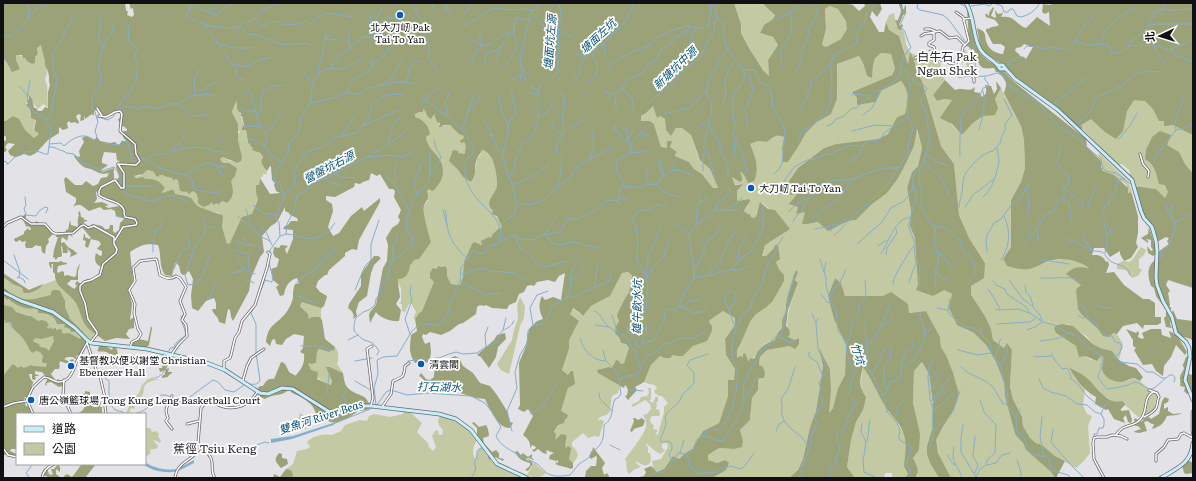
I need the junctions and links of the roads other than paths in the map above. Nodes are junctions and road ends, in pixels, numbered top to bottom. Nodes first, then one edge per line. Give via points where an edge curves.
1 (966, 3) edge
2 (956, 12) dead end
3 (972, 18) junction
4 (964, 19) junction
5 (925, 29) dead end
6 (935, 31) junction
7 (931, 33) junction
8 (922, 36) dead end
9 (967, 44) junction
10 (936, 52) junction
11 (949, 56) dead end
12 (915, 58) dead end
13 (947, 61) junction
14 (955, 64) junction
15 (974, 82) dead end
16 (97, 108) dead end
17 (98, 116) dead end
18 (102, 116) junction
19 (1140, 154) dead end
20 (1148, 177) dead end
21 (3, 227) edge
22 (115, 240) junction
23 (268, 252) dead end
24 (3, 292) edge
25 (88, 342) junction
26 (372, 346) dead end
27 (130, 347) junction
28 (264, 348) dead end
29 (171, 355) junction
30 (409, 363) dead end
31 (224, 370) junction
32 (64, 380) junction
33 (242, 382) junction
34 (1149, 390) dead end
35 (257, 392) junction
36 (1153, 392) junction
37 (172, 396) dead end
38 (27, 400) junction
39 (1193, 400) edge
40 (372, 406) junction
41 (3, 407) edge
42 (382, 407) junction
43 (1193, 412) edge
44 (33, 413) edge
45 (72, 413) edge
46 (106, 413) edge
47 (1143, 417) junction
48 (199, 421) junction
49 (187, 424) dead end
50 (172, 429) dead end
51 (1116, 435) junction
52 (1193, 435) edge
53 (1127, 439) dead end
54 (1193, 443) edge
55 (3, 448) edge
56 (200, 448) junction
57 (16, 457) edge
58 (1156, 462) dead end
59 (52, 465) edge
60 (42, 478) edge
61 (175, 478) edge
62 (215, 478) edge
63 (527, 478) edge
64 (1104, 478) edge
65 (1161, 478) edge

1 - 3 main road
2 - 4 street
3 - 4 street
3 - 39 main road via 980,49 987,58 1058,110 1128,176 1141,212 1152,228 1156,242 1157,284 1176,332 1189,349 1190,357 1185,380
4 - 9 street via 968,32
5 - 6 street
6 - 7 street
6 - 9 street via 941,31 948,38 957,37
7 - 8 street
7 - 10 street via 934,38 928,44 934,47
9 - 14 street
10 - 12 street via 932,51
10 - 13 street via 941,60
11 - 13 street
13 - 14 street
14 - 15 street via 957,75 970,74
16 - 18 street
17 - 18 street
18 - 22 street via 106,117 115,112 122,114 120,131 135,144 139,159 136,165 118,164 124,174 124,189 115,180 101,187 99,191 100,197 119,205 124,210 125,217 137,222 136,225 123,228
19 - 20 street via 1143,164 1149,171
21 - 22 street via 22,217 31,224 45,224 56,234 73,233 82,226 94,226 112,235
22 - 25 street via 116,253 103,264 100,275 80,286 88,319 98,332
23 - 31 street via 270,254 267,268 255,305 240,324 230,358 224,361
24 - 25 main road via 22,302 53,312 76,329
25 - 27 main road
25 - 32 street via 72,374
25 - 46 street via 107,401
26 - 40 street via 367,349
27 - 29 main road
27 - 29 street via 141,334 134,313 135,304 129,290 135,282 134,267 140,261 156,259 160,275 165,278 177,276 183,280 186,287 180,301 185,314 182,320 186,325 187,336
28 - 33 street via 247,366
29 - 31 main road via 207,363
30 - 42 street via 405,366 402,377 394,381
31 - 33 main road
32 - 38 street via 57,382 47,376 44,377 33,387
32 - 45 street via 63,395
33 - 35 main road
34 - 36 street
35 - 40 main road via 268,394 291,388 336,414 361,406
35 - 48 street via 250,402 238,407 205,403 201,408
36 - 47 street via 1148,397
36 - 47 street via 1159,396 1156,407
37 - 50 street via 166,407 166,421
38 - 41 street
38 - 44 street
40 - 42 main road
42 - 63 main road via 442,414 456,419 472,431 497,464
43 - 52 main road
47 - 51 street via 1136,424 1118,431
48 - 49 street
48 - 56 street
51 - 53 street
51 - 64 street via 1097,436 1093,439 1094,459
52 - 58 street via 1184,433 1178,439 1168,440 1156,454
54 - 65 main road via 1190,459
55 - 57 street via 8,455
56 - 61 street via 183,462
56 - 62 street via 210,456
59 - 60 street via 46,468

